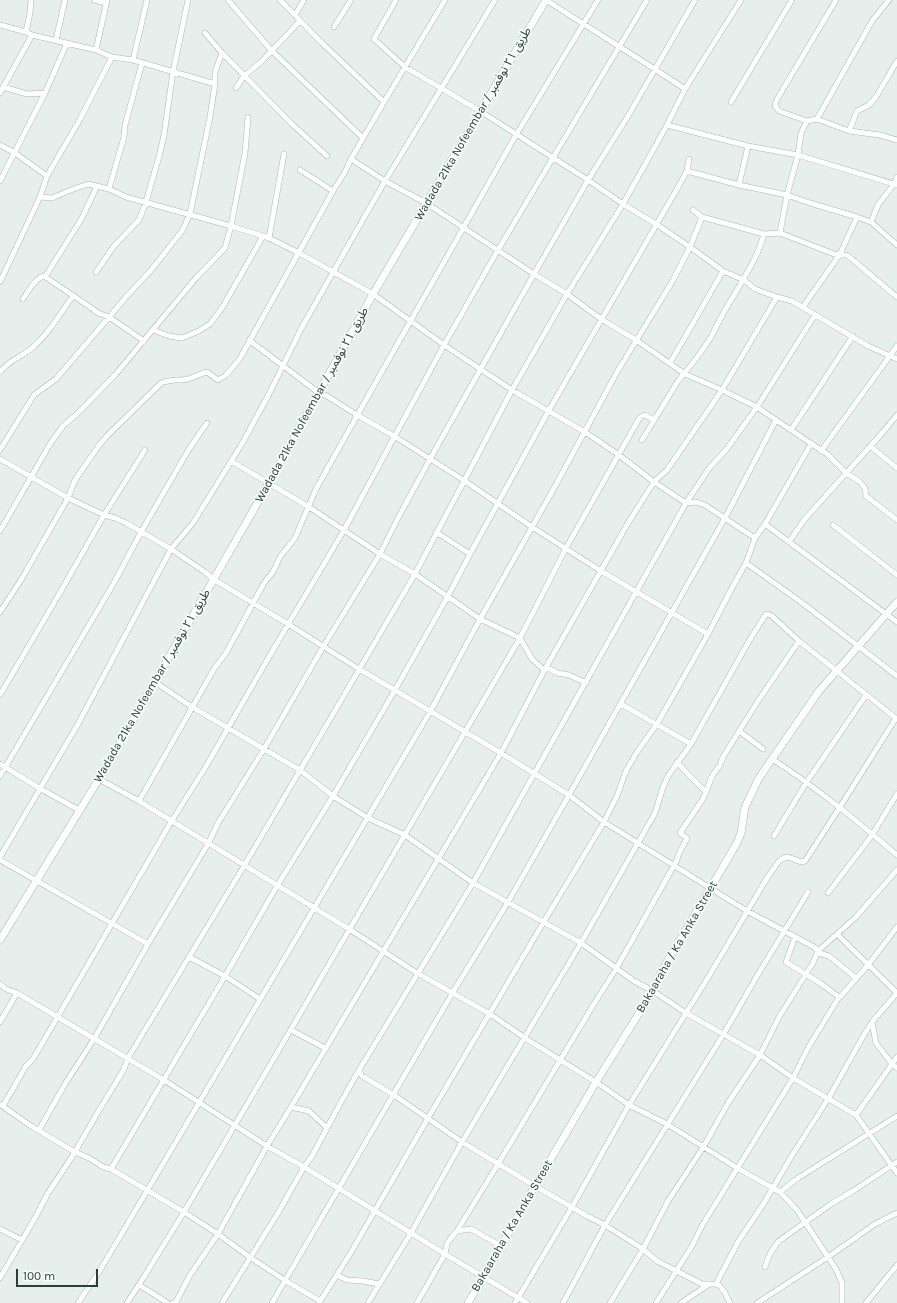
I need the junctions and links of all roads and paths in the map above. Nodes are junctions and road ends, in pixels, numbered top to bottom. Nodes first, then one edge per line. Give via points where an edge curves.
1 (31, 0) edge
2 (66, 0) edge
3 (94, 0) edge
4 (147, 0) edge
5 (188, 0) edge
6 (228, 0) edge
7 (280, 0) edge
8 (304, 0) edge
9 (351, 0) edge
10 (396, 0) edge
11 (445, 0) edge
12 (495, 0) edge
13 (546, 0) edge
14 (598, 0) edge
15 (647, 0) edge
16 (694, 0) edge
17 (741, 0) edge
18 (792, 0) edge
19 (836, 0) edge
20 (889, 0) edge
21 (106, 1) edge
22 (295, 15) junction
23 (300, 21) junction
24 (584, 24) junction
25 (0, 25) edge
26 (334, 28) dead end
27 (26, 32) junction
28 (205, 33) dead end
29 (32, 35) junction
30 (56, 40) junction
31 (67, 43) junction
32 (619, 48) junction
33 (96, 50) junction
34 (272, 50) junction
35 (222, 53) junction
36 (112, 57) junction
37 (134, 60) junction
38 (897, 61) edge
39 (142, 63) junction
40 (405, 67) junction
41 (654, 69) junction
42 (173, 72) junction
43 (244, 76) junction
44 (215, 84) junction
45 (3, 87) junction
46 (236, 88) dead end
47 (441, 88) junction
48 (685, 89) junction
49 (0, 93) edge
50 (45, 93) junction
51 (384, 102) junction
52 (731, 102) dead end
53 (480, 111) junction
54 (248, 117) dead end
55 (817, 119) junction
56 (807, 121) junction
57 (667, 125) junction
58 (849, 131) junction
59 (516, 135) junction
60 (363, 138) junction
61 (897, 140) edge
62 (0, 145) edge
63 (748, 146) junction
64 (15, 153) junction
65 (284, 154) dead end
66 (798, 155) junction
67 (327, 156) dead end
68 (553, 158) junction
69 (351, 159) junction
70 (689, 159) dead end
71 (300, 170) dead end
72 (687, 171) junction
73 (47, 176) junction
74 (897, 177) edge
75 (588, 180) junction
76 (0, 181) edge
77 (385, 181) junction
78 (896, 184) edge
79 (739, 185) junction
80 (97, 186) junction
81 (109, 189) junction
82 (333, 191) junction
83 (787, 195) junction
84 (40, 197) junction
85 (146, 202) junction
86 (426, 203) junction
87 (623, 204) junction
88 (693, 210) dead end
89 (190, 214) junction
90 (857, 216) junction
91 (702, 217) junction
92 (871, 222) junction
93 (656, 224) junction
94 (231, 226) junction
95 (464, 228) junction
96 (764, 234) junction
97 (780, 234) junction
98 (263, 236) junction
99 (269, 238) junction
100 (896, 242) edge
101 (690, 247) junction
102 (498, 250) junction
103 (299, 253) junction
104 (840, 254) junction
105 (723, 271) junction
106 (96, 272) dead end
107 (334, 272) junction
108 (534, 274) junction
109 (45, 277) junction
110 (744, 280) junction
111 (0, 282) edge
112 (373, 294) junction
113 (567, 294) junction
114 (73, 296) junction
115 (777, 297) junction
116 (897, 297) edge
117 (23, 299) dead end
118 (803, 307) junction
119 (815, 315) junction
120 (109, 317) junction
121 (601, 319) junction
122 (411, 320) junction
123 (153, 330) junction
124 (854, 336) junction
125 (250, 339) junction
126 (636, 340) junction
127 (144, 341) junction
128 (444, 345) junction
129 (897, 346) edge
130 (890, 356) junction
131 (897, 359) edge
132 (670, 363) junction
133 (283, 365) junction
134 (480, 369) junction
135 (0, 372) edge
136 (685, 374) junction
137 (512, 390) junction
138 (722, 390) junction
139 (319, 392) junction
140 (757, 407) junction
141 (548, 410) junction
142 (357, 415) junction
143 (897, 415) edge
144 (654, 420) junction
145 (776, 420) junction
146 (207, 423) dead end
147 (791, 430) junction
148 (585, 432) junction
149 (394, 436) junction
150 (642, 440) dead end
151 (811, 444) junction
152 (870, 446) junction
153 (0, 450) edge
154 (145, 450) dead end
155 (821, 451) junction
156 (619, 455) junction
157 (0, 459) edge
158 (430, 459) junction
159 (231, 461) junction
160 (897, 468) edge
161 (846, 473) junction
162 (31, 478) junction
163 (464, 481) junction
164 (654, 482) junction
165 (269, 483) junction
166 (68, 498) junction
167 (498, 503) junction
168 (686, 503) junction
169 (309, 507) junction
170 (104, 515) junction
171 (725, 518) junction
172 (897, 520) edge
173 (765, 524) junction
174 (833, 525) dead end
175 (532, 527) junction
176 (344, 530) junction
177 (0, 532) edge
178 (141, 532) junction
179 (436, 532) junction
180 (755, 538) junction
181 (789, 542) junction
182 (566, 548) junction
183 (171, 549) junction
184 (380, 554) junction
185 (470, 554) junction
186 (746, 563) junction
187 (601, 571) junction
188 (415, 574) junction
189 (897, 575) edge
190 (213, 579) junction
191 (636, 592) junction
192 (448, 596) junction
193 (897, 602) edge
194 (253, 604) junction
195 (0, 612) edge
196 (671, 613) junction
197 (887, 614) junction
198 (480, 620) junction
199 (897, 622) edge
200 (288, 624) junction
201 (708, 634) junction
202 (520, 638) junction
203 (799, 641) junction
204 (858, 646) junction
205 (323, 647) junction
206 (359, 669) junction
207 (545, 669) junction
208 (836, 671) junction
209 (897, 676) edge
210 (155, 682) junction
211 (586, 683) junction
212 (395, 690) junction
213 (0, 695) edge
214 (866, 695) junction
215 (621, 704) junction
216 (192, 707) junction
217 (430, 712) junction
218 (896, 719) edge
219 (657, 724) junction
220 (228, 728) junction
221 (739, 731) junction
222 (464, 732) junction
223 (691, 744) junction
224 (264, 749) junction
225 (763, 749) dead end
226 (501, 753) junction
227 (772, 759) junction
228 (677, 762) junction
229 (0, 764) edge
230 (6, 767) junction
231 (300, 770) junction
232 (534, 775) junction
233 (0, 776) edge
234 (99, 779) junction
235 (806, 783) junction
236 (41, 789) junction
237 (706, 792) junction
238 (897, 794) edge
239 (569, 795) junction
240 (333, 796) junction
241 (138, 801) junction
242 (840, 807) junction
243 (80, 810) junction
244 (368, 818) junction
245 (171, 822) junction
246 (604, 822) junction
247 (405, 835) junction
248 (872, 835) junction
249 (774, 836) dead end
250 (638, 843) junction
251 (208, 844) junction
252 (897, 854) edge
253 (0, 857) edge
254 (438, 858) junction
255 (0, 860) edge
256 (673, 865) junction
257 (244, 866) junction
258 (897, 870) edge
259 (36, 881) junction
260 (473, 883) junction
261 (277, 886) junction
262 (711, 888) junction
263 (808, 892) dead end
264 (828, 893) dead end
265 (508, 902) junction
266 (314, 908) junction
267 (747, 911) junction
268 (112, 923) junction
269 (543, 923) junction
270 (897, 927) edge
271 (349, 929) junction
272 (785, 931) junction
273 (837, 934) junction
274 (795, 938) junction
275 (0, 940) edge
276 (148, 944) junction
277 (581, 944) junction
278 (383, 951) junction
279 (818, 952) junction
280 (189, 957) junction
281 (868, 965) junction
282 (616, 969) junction
283 (418, 973) junction
284 (805, 974) junction
285 (225, 976) junction
286 (856, 978) junction
287 (0, 984) edge
288 (653, 991) junction
289 (453, 992) junction
290 (17, 993) junction
291 (896, 995) edge
292 (839, 997) junction
293 (260, 999) junction
294 (686, 1013) junction
295 (490, 1014) junction
296 (57, 1017) junction
297 (0, 1022) edge
298 (872, 1022) junction
299 (291, 1030) junction
300 (723, 1035) junction
301 (94, 1038) junction
302 (525, 1038) junction
303 (325, 1048) junction
304 (760, 1055) junction
305 (128, 1058) junction
306 (897, 1058) edge
307 (561, 1060) junction
308 (892, 1064) junction
309 (897, 1068) edge
310 (360, 1070) junction
311 (794, 1078) junction
312 (164, 1080) junction
313 (596, 1082) junction
314 (394, 1095) junction
315 (828, 1099) junction
316 (199, 1101) junction
317 (629, 1105) junction
318 (1, 1106) edge
319 (291, 1107) junction
320 (856, 1115) junction
321 (897, 1116) edge
322 (428, 1118) junction
323 (667, 1124) junction
324 (234, 1125) junction
325 (327, 1128) junction
326 (39, 1130) junction
327 (870, 1133) junction
328 (462, 1142) junction
329 (267, 1146) junction
330 (704, 1146) junction
331 (75, 1152) junction
332 (897, 1162) edge
333 (498, 1164) junction
334 (892, 1165) junction
335 (304, 1167) junction
336 (737, 1168) junction
337 (111, 1170) junction
338 (897, 1173) edge
339 (535, 1186) junction
340 (339, 1189) junction
341 (772, 1189) junction
342 (146, 1190) junction
343 (780, 1192) junction
344 (572, 1207) junction
345 (375, 1211) junction
346 (184, 1212) junction
347 (897, 1213) edge
348 (805, 1223) junction
349 (605, 1225) junction
350 (0, 1229) edge
351 (457, 1231) junction
352 (218, 1234) junction
353 (411, 1234) junction
354 (22, 1240) junction
355 (501, 1246) junction
356 (642, 1249) junction
357 (445, 1254) junction
358 (828, 1257) junction
359 (251, 1258) junction
360 (897, 1265) edge
361 (765, 1267) dead end
362 (676, 1270) junction
363 (336, 1275) junction
364 (484, 1276) junction
365 (0, 1278) edge
366 (286, 1281) junction
367 (380, 1284) junction
368 (716, 1284) junction
369 (139, 1285) junction
370 (708, 1285) junction
371 (518, 1298) junction
372 (319, 1302) edge
373 (840, 1302) edge
374 (78, 1303) edge
375 (127, 1303) edge
376 (168, 1303) edge
377 (173, 1303) edge
378 (222, 1303) edge
379 (272, 1303) edge
380 (368, 1303) edge
381 (417, 1303) edge
382 (468, 1303) edge
383 (515, 1303) edge
384 (527, 1303) edge
385 (563, 1303) edge
386 (610, 1303) edge
387 (656, 1303) edge
388 (681, 1303) edge
389 (730, 1303) edge
390 (757, 1303) edge
391 (866, 1303) edge

1 - 27 street
2 - 30 street
3 - 21 street
4 - 37 street
5 - 42 street
6 - 34 street
7 - 22 street
8 - 22 street
9 - 26 street
10 - 40 street via 374,39
11 - 40 street
12 - 47 street
13 - 24 street
13 - 53 street, Wadada 21ka Nofeembar / طريق ٢١ نوفمبر
14 - 24 street
15 - 32 street
16 - 41 street
17 - 48 street
18 - 52 street
19 - 56 street via 776,101 775,106 779,111
20 - 55 street via 872,21
21 - 33 street
22 - 23 street
23 - 34 street
23 - 51 street
24 - 32 street
24 - 59 street
25 - 27 street
27 - 29 street
28 - 35 street
29 - 30 street
29 - 45 street
30 - 31 street
31 - 33 street
31 - 50 street
32 - 41 street
32 - 68 street
33 - 36 street
34 - 43 street
34 - 60 street
35 - 43 street
35 - 44 street via 215,72
36 - 37 street
36 - 73 street
37 - 39 street
38 - 58 street via 876,97 869,105 857,111
39 - 42 street
39 - 81 street
40 - 47 street
40 - 51 street
41 - 48 street
41 - 75 street
42 - 44 street
42 - 85 street via 163,141
43 - 46 street
43 - 67 street
44 - 89 street
45 - 49 street
45 - 50 street via 27,94
47 - 53 street
47 - 77 street
48 - 57 street
50 - 64 street
51 - 60 street
53 - 59 street
53 - 86 street, Wadada 21ka Nofeembar / طريق ٢١ نوفمبر
54 - 94 street
55 - 56 street
55 - 58 street
56 - 66 street via 801,133
57 - 63 street
57 - 87 street
58 - 61 street
59 - 68 street
59 - 95 street
60 - 69 street
62 - 64 street
63 - 66 street
63 - 79 street
64 - 73 street
64 - 76 street
65 - 99 street
66 - 78 street
66 - 83 street
68 - 75 street
68 - 102 street
69 - 77 street
69 - 82 street
70 - 72 street
71 - 82 street
72 - 79 street
72 - 93 street
73 - 84 street
74 - 78 street
75 - 87 street
75 - 108 street
77 - 86 street
77 - 107 street
78 - 92 street via 878,205
79 - 83 street
80 - 81 street
80 - 84 street via 88,184 52,198
80 - 109 street via 82,218
81 - 85 street
82 - 103 street
83 - 90 street
83 - 97 street
84 - 111 street
85 - 89 street
85 - 106 street via 139,220 114,246
86 - 95 street
86 - 112 street, Wadada 21ka Nofeembar / طريق ٢١ نوفمبر
87 - 93 street
87 - 113 street
88 - 91 street
89 - 94 street
89 - 120 street via 182,231 166,253
90 - 92 street
90 - 104 street
91 - 96 street
91 - 101 street
92 - 100 street
93 - 101 street
93 - 121 street
94 - 98 street
94 - 123 street via 225,248
95 - 102 street
95 - 122 street
96 - 97 street
96 - 110 street via 761,247
97 - 104 street
98 - 99 street
98 - 123 street via 222,308 210,324 182,338
99 - 103 street
101 - 105 street
101 - 126 street via 672,282
102 - 108 street
102 - 128 street
103 - 107 street
103 - 125 street
104 - 116 street via 847,255
104 - 118 street
105 - 110 street
105 - 132 street
107 - 112 street
107 - 133 street
108 - 113 street
108 - 134 street
109 - 114 street
109 - 117 street via 40,277
110 - 115 street via 754,289
110 - 136 street via 710,338
112 - 122 street
112 - 139 street, Wadada 21ka Nofeembar / طريق ٢١ نوفمبر
113 - 121 street
113 - 137 street
114 - 120 street via 98,313
114 - 135 street via 41,340 24,354 10,361
115 - 118 street
115 - 138 street
118 - 119 street
119 - 124 street
119 - 140 street
120 - 127 street
120 - 153 street via 56,379 34,395
121 - 126 street
121 - 141 street
122 - 128 street
122 - 142 street
123 - 127 street
124 - 130 street
124 - 147 street
125 - 133 street
125 - 166 street via 233,368 218,380 207,372 187,379 166,381 158,386 100,444 75,480
126 - 132 street
126 - 148 street
127 - 162 street via 110,381 63,426
128 - 134 street
128 - 149 street
129 - 130 street
130 - 131 street
130 - 155 street
132 - 136 street
133 - 139 street
133 - 159 street
134 - 137 street
134 - 158 street
136 - 138 street
136 - 144 street
137 - 141 street
137 - 163 street
138 - 140 street
138 - 164 street via 667,470
139 - 142 street
139 - 165 street, Wadada 21ka Nofeembar / طريق ٢١ نوفمبر
140 - 145 street
140 - 168 street via 726,450 710,467
141 - 148 street
141 - 167 street
142 - 149 street
142 - 169 street via 316,489
143 - 152 street
144 - 150 street
144 - 156 street via 645,415 640,417
145 - 147 street
145 - 171 street
146 - 178 street
147 - 151 street
148 - 156 street
148 - 175 street
149 - 158 street
149 - 176 street
151 - 155 street
151 - 173 street
152 - 160 street
152 - 161 street
154 - 170 street
155 - 161 street
156 - 164 street
156 - 182 street
157 - 162 street
158 - 163 street
158 - 184 street
159 - 165 street
159 - 183 street via 193,523
161 - 172 street via 859,481 865,488 866,496
161 - 181 street via 804,520
162 - 166 street
162 - 177 street
163 - 167 street
163 - 179 street
164 - 168 street
164 - 187 street
165 - 169 street
165 - 190 street, Wadada 21ka Nofeembar / طريق ٢١ نوفمبر
166 - 170 street
166 - 195 street
167 - 175 street
167 - 185 street
168 - 171 street via 696,502 705,505
168 - 191 street
169 - 176 street
169 - 194 street via 294,538
170 - 178 street
170 - 213 street
171 - 180 street
171 - 196 street
173 - 180 street
173 - 181 street
174 - 189 street
175 - 182 street
175 - 198 street
176 - 184 street
176 - 200 street
178 - 183 street
178 - 230 street
179 - 185 street
179 - 188 street
180 - 186 street
181 - 197 street
182 - 187 street
182 - 202 street
183 - 190 street
183 - 236 street
184 - 188 street
184 - 205 street
185 - 192 street
186 - 201 street
186 - 204 street
187 - 191 street
187 - 207 street
188 - 192 street
188 - 206 street
190 - 194 street
190 - 210 street, Wadada 21ka Nofeembar / طريق ٢١ نوفمبر
191 - 196 street
191 - 211 street
192 - 198 street
192 - 212 street
193 - 197 street, Bakaaraha / Ka Anka Street
194 - 200 street
194 - 216 street
196 - 201 street
196 - 215 street
197 - 199 street
197 - 204 street, Bakaaraha / Ka Anka Street
198 - 202 street
198 - 217 street
200 - 205 street
200 - 220 street
201 - 219 street
202 - 207 street via 532,659
202 - 222 street
203 - 208 street
203 - 221 street
203 - 223 street via 772,616 766,614
204 - 208 street, Bakaaraha / Ka Anka Street
204 - 209 street
205 - 206 street
205 - 224 street
206 - 212 street
206 - 231 street
207 - 211 street via 569,675
207 - 226 street
208 - 214 street
208 - 227 street, Bakaaraha / Ka Anka Street via 810,703
210 - 216 street
210 - 234 street, Wadada 21ka Nofeembar / طريق ٢١ نوفمبر
211 - 232 street
212 - 217 street
212 - 240 street
214 - 218 street
214 - 235 street
215 - 219 street
215 - 239 street
216 - 220 street
216 - 241 street
217 - 222 street
217 - 244 street
218 - 242 street
219 - 223 street
219 - 246 street via 626,771
220 - 224 street
220 - 245 street
221 - 225 street
221 - 237 street via 712,776
222 - 226 street
222 - 247 street
223 - 228 street
224 - 231 street
224 - 251 street via 218,823
226 - 232 street
226 - 254 street
227 - 235 street
227 - 262 street, Bakaaraha / Ka Anka Street via 749,797 737,843
228 - 237 street
228 - 250 street via 663,787 655,813
229 - 230 street
230 - 233 street
230 - 236 street
231 - 240 street
231 - 257 street
232 - 239 street
232 - 260 street
234 - 241 street
234 - 243 street, Wadada 21ka Nofeembar / طريق ٢١ نوفمبر
235 - 242 street
235 - 249 street
236 - 243 street
236 - 253 street
237 - 256 street via 680,833 687,838
238 - 248 street
239 - 246 street
239 - 265 street
240 - 244 street
240 - 261 street
241 - 245 street
242 - 248 street
242 - 267 street via 804,861 788,857 779,861
243 - 259 street, Wadada 21ka Nofeembar / طريق ٢١ نوفمبر
244 - 247 street
244 - 266 street
245 - 251 street
245 - 268 street
246 - 250 street
246 - 269 street
247 - 254 street
247 - 271 street
248 - 252 street
248 - 264 street
250 - 256 street
250 - 277 street
251 - 257 street
251 - 276 street
254 - 260 street
254 - 278 street
255 - 259 street
256 - 262 street
256 - 282 street
257 - 261 street
257 - 280 street
258 - 273 street via 856,917
259 - 268 street
259 - 275 street, Wadada 21ka Nofeembar / طريق ٢١ نوفمبر
260 - 265 street
260 - 283 street
261 - 266 street
261 - 285 street
262 - 267 street
262 - 288 street, Bakaaraha / Ka Anka Street via 664,967
263 - 272 street
265 - 269 street
265 - 289 street
266 - 271 street
266 - 293 street
267 - 272 street
267 - 294 street
268 - 276 street
268 - 296 street
269 - 277 street
269 - 295 street
270 - 281 street
271 - 278 street
271 - 299 street
272 - 274 street
272 - 300 street
273 - 279 street
273 - 281 street
274 - 279 street via 814,947
274 - 284 street via 786,962
276 - 301 street
277 - 282 street
277 - 302 street
278 - 283 street
278 - 303 street
279 - 284 street
279 - 286 street via 828,956
280 - 285 street
280 - 305 street
281 - 286 street
281 - 291 street
282 - 288 street
282 - 307 street
283 - 289 street
283 - 310 street
284 - 292 street
284 - 304 street
285 - 293 street
285 - 312 street
286 - 292 street
287 - 290 street
288 - 294 street
288 - 313 street, Bakaaraha / Ka Anka Street
289 - 295 street
289 - 314 street
290 - 296 street
290 - 297 street
291 - 298 street
292 - 311 street via 808,1048
293 - 316 street
294 - 300 street
294 - 317 street
295 - 302 street
295 - 322 street
296 - 301 street
296 - 318 street
298 - 308 street via 876,1043
298 - 315 street
299 - 303 street
299 - 324 street
300 - 304 street
300 - 323 street
301 - 305 street
301 - 326 street
302 - 307 street
302 - 328 street
303 - 319 street
304 - 311 street
304 - 330 street via 728,1103
305 - 312 street
305 - 331 street via 123,1071
306 - 308 street
307 - 313 street
307 - 333 street
308 - 309 street
308 - 320 street
310 - 314 street via 362,1076
310 - 325 street
311 - 315 street
311 - 336 street
312 - 316 street
312 - 337 street
313 - 317 street
313 - 339 street, Bakaaraha / Ka Anka Street
314 - 322 street
314 - 340 street
315 - 320 street
315 - 341 street
316 - 324 street
316 - 342 street
317 - 323 street
317 - 344 street
318 - 326 street
319 - 325 street via 309,1110
319 - 329 street
320 - 327 street
321 - 327 street
322 - 328 street
322 - 345 street
323 - 330 street
323 - 349 street
324 - 329 street
324 - 346 street
325 - 335 street
326 - 331 street
327 - 334 street
327 - 343 street
328 - 333 street
328 - 353 street
329 - 335 street
329 - 352 street
330 - 336 street
330 - 356 street via 668,1201
331 - 337 street
331 - 354 street
332 - 334 street
333 - 339 street
333 - 351 street
334 - 338 street
334 - 348 street
335 - 340 street
335 - 359 street
336 - 341 street
336 - 362 street
337 - 342 street
339 - 344 street
339 - 355 street, Bakaaraha / Ka Anka Street
340 - 345 street
340 - 366 street
341 - 343 street
341 - 368 street via 738,1242
342 - 346 street
342 - 374 street via 99,1272
343 - 348 street
344 - 349 street
344 - 371 street
345 - 353 street
345 - 363 street
346 - 352 street
346 - 369 street
347 - 358 street via 875,1224
348 - 358 street
348 - 361 street via 779,1241 767,1258
349 - 356 street
349 - 385 street
350 - 354 street
351 - 355 street via 471,1229
351 - 357 street via 447,1244
352 - 359 street
352 - 377 street
353 - 357 street
353 - 367 street
354 - 365 street
355 - 364 street, Bakaaraha / Ka Anka Street
356 - 362 street via 657,1261
356 - 386 street
357 - 364 street
357 - 381 street
358 - 373 street via 842,1283
358 - 390 street
359 - 366 street
359 - 378 street
360 - 391 street
362 - 370 street
362 - 387 street
363 - 367 street via 347,1280
363 - 372 street
364 - 371 street
364 - 382 street, Bakaaraha / Ka Anka Street
366 - 372 street
366 - 379 street
367 - 380 street
368 - 370 street
368 - 389 street via 720,1286
369 - 375 street
369 - 376 street
370 - 388 street
371 - 383 street
371 - 384 street

